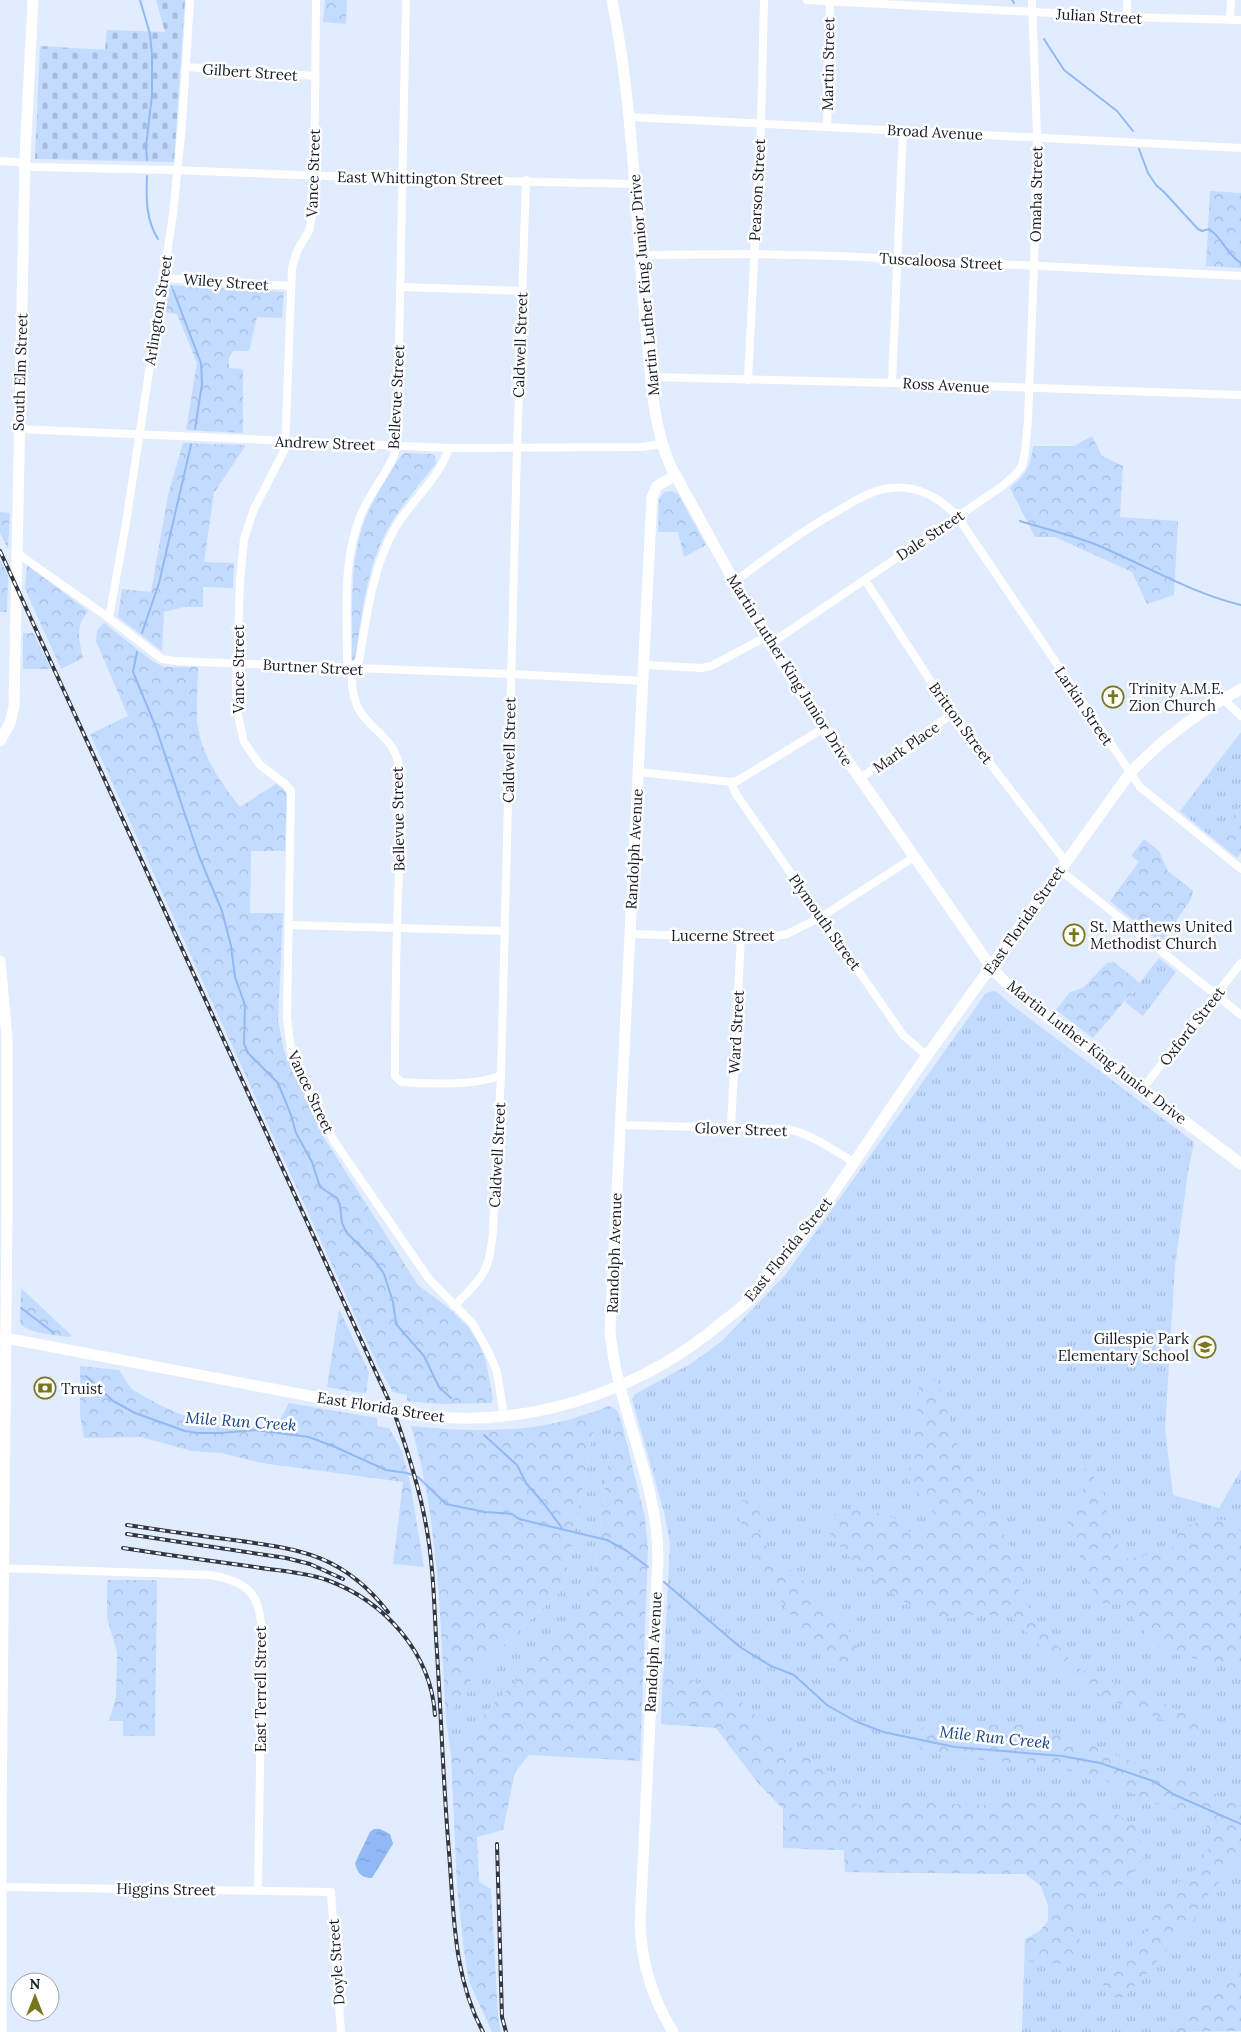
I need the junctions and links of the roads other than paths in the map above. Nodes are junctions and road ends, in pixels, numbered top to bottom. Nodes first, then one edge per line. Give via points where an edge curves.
1 (34, 0) edge
2 (190, 0) edge
3 (316, 0) edge
4 (406, 0) edge
5 (612, 0) edge
6 (764, 0) edge
7 (807, 0) edge
8 (1032, 0) edge
9 (1127, 0) edge
10 (1231, 0) edge
11 (830, 1) edge
12 (913, 3) edge
13 (1033, 13) junction
14 (1127, 17) junction
15 (1230, 20) junction
16 (1241, 20) edge
17 (186, 67) junction
18 (315, 76) junction
19 (630, 117) junction
20 (761, 124) junction
21 (827, 127) junction
22 (903, 130) junction
23 (1037, 136) junction
24 (1241, 148) edge
25 (0, 161) edge
26 (25, 164) junction
27 (178, 170) junction
28 (313, 176) junction
29 (402, 179) junction
30 (526, 180) junction
31 (635, 184) junction
32 (754, 254) junction
33 (640, 255) junction
34 (898, 259) junction
35 (1034, 266) junction
36 (1241, 276) edge
37 (162, 278) junction
38 (290, 286) junction
39 (401, 287) junction
40 (522, 291) junction
41 (651, 377) junction
42 (748, 380) junction
43 (892, 383) junction
44 (1028, 389) junction
45 (1241, 396) edge
46 (19, 429) junction
47 (139, 434) junction
48 (285, 442) junction
49 (661, 444) junction
50 (397, 446) junction
51 (449, 448) junction
52 (517, 449) junction
53 (676, 475) junction
54 (957, 516) junction
55 (16, 553) junction
56 (865, 580) junction
57 (734, 582) junction
58 (109, 618) junction
59 (768, 641) junction
60 (237, 664) junction
61 (645, 665) junction
62 (352, 669) junction
63 (511, 674) junction
64 (644, 682) junction
65 (1241, 689) edge
66 (1223, 699) junction
67 (952, 714) junction
68 (1241, 716) edge
69 (824, 728) junction
70 (0, 742) edge
71 (639, 772) junction
72 (1130, 774) junction
73 (859, 779) junction
74 (732, 782) junction
75 (914, 857) junction
76 (1063, 866) junction
77 (1241, 870) edge
78 (821, 916) junction
79 (289, 925) junction
80 (397, 929) junction
81 (505, 931) junction
82 (630, 934) junction
83 (741, 937) junction
84 (0, 961) edge
85 (1241, 963) edge
86 (990, 966) junction
87 (1216, 995) junction
88 (3, 1009) edge
89 (1241, 1015) edge
90 (927, 1056) junction
91 (501, 1076) junction
92 (1143, 1088) junction
93 (620, 1125) junction
94 (731, 1127) junction
95 (855, 1163) junction
96 (1241, 1164) edge
97 (4, 1214) edge
98 (454, 1306) junction
99 (3, 1337) edge
100 (619, 1386) junction
101 (504, 1416) junction
102 (2, 1568) edge
103 (2, 1681) edge
104 (1, 1794) edge
105 (1, 1887) edge
106 (258, 1890) junction
107 (331, 1892) joint
108 (0, 1908) edge
109 (0, 2023) edge
110 (1, 2032) edge
111 (341, 2032) edge
112 (673, 2032) edge

1 - 26 main road, South Elm Street
2 - 17 street, Arlington Street
3 - 18 street, Vance Street
4 - 29 street, Bellevue Street
5 - 19 main road, Martin Luther King Junior Drive
6 - 20 street, Pearson Street
7 - 11 street, Julian Street
8 - 13 street, Omaha Street
9 - 14 street
10 - 15 street
11 - 12 street, Julian Street
11 - 21 street, Martin Street
12 - 13 street, Julian Street
13 - 14 street, Julian Street
13 - 23 street, Omaha Street
14 - 15 street, Julian Street
15 - 16 street, Julian Street
17 - 18 street, Gilbert Street
17 - 27 street, Arlington Street
18 - 28 street, Vance Street
19 - 20 street, Broad Avenue
19 - 31 main road, Martin Luther King Junior Drive
20 - 21 street, Broad Avenue
20 - 32 street, Pearson Street
21 - 22 street, Broad Avenue
22 - 23 street, Broad Avenue
22 - 34 street
23 - 24 street, Broad Avenue
23 - 35 street, Omaha Street
25 - 26 street, East Whittington Street
26 - 27 street, East Whittington Street via 32,167
26 - 46 main road, South Elm Street
27 - 28 street, East Whittington Street
27 - 37 street, Arlington Street
28 - 29 street, East Whittington Street
28 - 38 street, Vance Street via 312,222 297,251
29 - 30 street, East Whittington Street
29 - 39 street, Bellevue Street
30 - 31 street, East Whittington Street
30 - 40 street, Caldwell Street
31 - 33 main road, Martin Luther King Junior Drive
32 - 33 street, Tuscaloosa Street
32 - 34 street, Tuscaloosa Street
32 - 42 street, Pearson Street
33 - 41 main road, Martin Luther King Junior Drive
34 - 35 street, Tuscaloosa Street
34 - 43 street
35 - 36 street, Tuscaloosa Street
35 - 44 street, Omaha Street
37 - 38 street, Wiley Street
37 - 47 street, Arlington Street
38 - 48 street, Vance Street
39 - 40 street
39 - 50 street, Bellevue Street
40 - 52 street, Caldwell Street
41 - 42 street, Ross Avenue
41 - 49 main road, Martin Luther King Junior Drive
42 - 43 street, Ross Avenue
43 - 44 street, Ross Avenue
44 - 45 street, Ross Avenue
44 - 54 street, Dale Street via 1022,466 1015,475
46 - 47 street, Andrew Street
46 - 55 main road, South Elm Street
47 - 48 street, Andrew Street
47 - 58 street, Arlington Street
48 - 50 street, Andrew Street
48 - 60 street, Vance Street via 254,508 244,539
49 - 52 street, Andrew Street
49 - 53 main road, Martin Luther King Junior Drive
50 - 51 street, Andrew Street
50 - 62 street, Bellevue Street via 366,503 351,548 347,661
51 - 52 street, Andrew Street
51 - 62 street via 444,462 406,512 387,545 374,577 359,661
52 - 63 street, Caldwell Street
53 - 57 main road, Martin Luther King Junior Drive
53 - 61 main road, Randolph Avenue via 657,486 652,497
54 - 56 street, Dale Street
54 - 57 street, Larkin Street via 938,498 925,492 901,488 876,490 813,525
54 - 72 street, Larkin Street
55 - 58 street, Burtner Street
55 - 70 main road, South Elm Street via 14,707
56 - 59 street, Dale Street
56 - 67 street, Britton Street
57 - 59 main road, Martin Luther King Junior Drive
58 - 60 street, Burtner Street via 162,659
59 - 61 street, Dale Street via 702,668
59 - 69 main road, Martin Luther King Junior Drive
60 - 62 street, Burtner Street
60 - 79 street, Vance Street via 236,711 244,742 260,765 291,791
61 - 64 main road, Randolph Avenue
62 - 63 street, Burtner Street
62 - 80 street, Bellevue Street via 355,701 361,713 387,739 400,770
63 - 64 street, Burtner Street
63 - 81 street, Caldwell Street
64 - 71 main road, Randolph Avenue
65 - 66 main road, East Florida Street
66 - 68 street
66 - 72 main road, East Florida Street via 1171,733
67 - 73 street, Mark Place
67 - 76 street, Britton Street
69 - 73 main road, Martin Luther King Junior Drive
69 - 74 street
71 - 74 street
71 - 82 main road, Randolph Avenue
72 - 76 main road, East Florida Street
72 - 77 street, Larkin Street via 1140,787
73 - 75 main road, Martin Luther King Junior Drive
74 - 78 street, Plymouth Street via 736,794
75 - 78 street, Lucerne Street
75 - 86 main road, Martin Luther King Junior Drive
76 - 86 main road, East Florida Street
76 - 87 street, Britton Street
78 - 83 street, Lucerne Street via 787,934
78 - 90 street, Plymouth Street via 903,1035
79 - 80 street
79 - 98 street, Vance Street via 287,1035 310,1095 334,1141 429,1279
80 - 81 street
80 - 91 street, Bellevue Street via 394,1076 401,1082 421,1083 469,1082
81 - 91 street, Caldwell Street
82 - 83 street, Lucerne Street
82 - 93 main road, Randolph Avenue
83 - 94 street, Ward Street
84 - 88 main road
85 - 87 street, Oxford Street
86 - 90 main road, East Florida Street
86 - 92 main road, Martin Luther King Junior Drive via 1042,1013
87 - 89 street, Britton Street
87 - 92 street, Oxford Street
88 - 97 main road
90 - 95 main road, East Florida Street
91 - 98 street, Caldwell Street via 491,1253 482,1278
92 - 96 main road, Martin Luther King Junior Drive
93 - 94 street, Glover Street
93 - 100 main road, Randolph Avenue via 610,1331
94 - 95 street, Glover Street via 788,1129 806,1134
95 - 100 main road, East Florida Street via 799,1240 750,1299 698,1344 664,1365
97 - 99 main road
98 - 101 street, Vance Street via 473,1324 489,1353 497,1372
99 - 101 main road, East Florida Street via 394,1412 457,1418
99 - 102 main road
100 - 101 main road, East Florida Street via 569,1404
100 - 112 main road, Randolph Avenue via 652,1501 657,1531 640,1924 650,1987
102 - 103 main road
102 - 106 street, East Terrell Street via 211,1575 237,1582 252,1594 260,1610 262,1640
103 - 104 main road
104 - 105 main road
105 - 106 street, Higgins Street
105 - 108 main road
106 - 107 street, Higgins Street
107 - 111 street, Doyle Street
108 - 109 main road
109 - 110 main road

